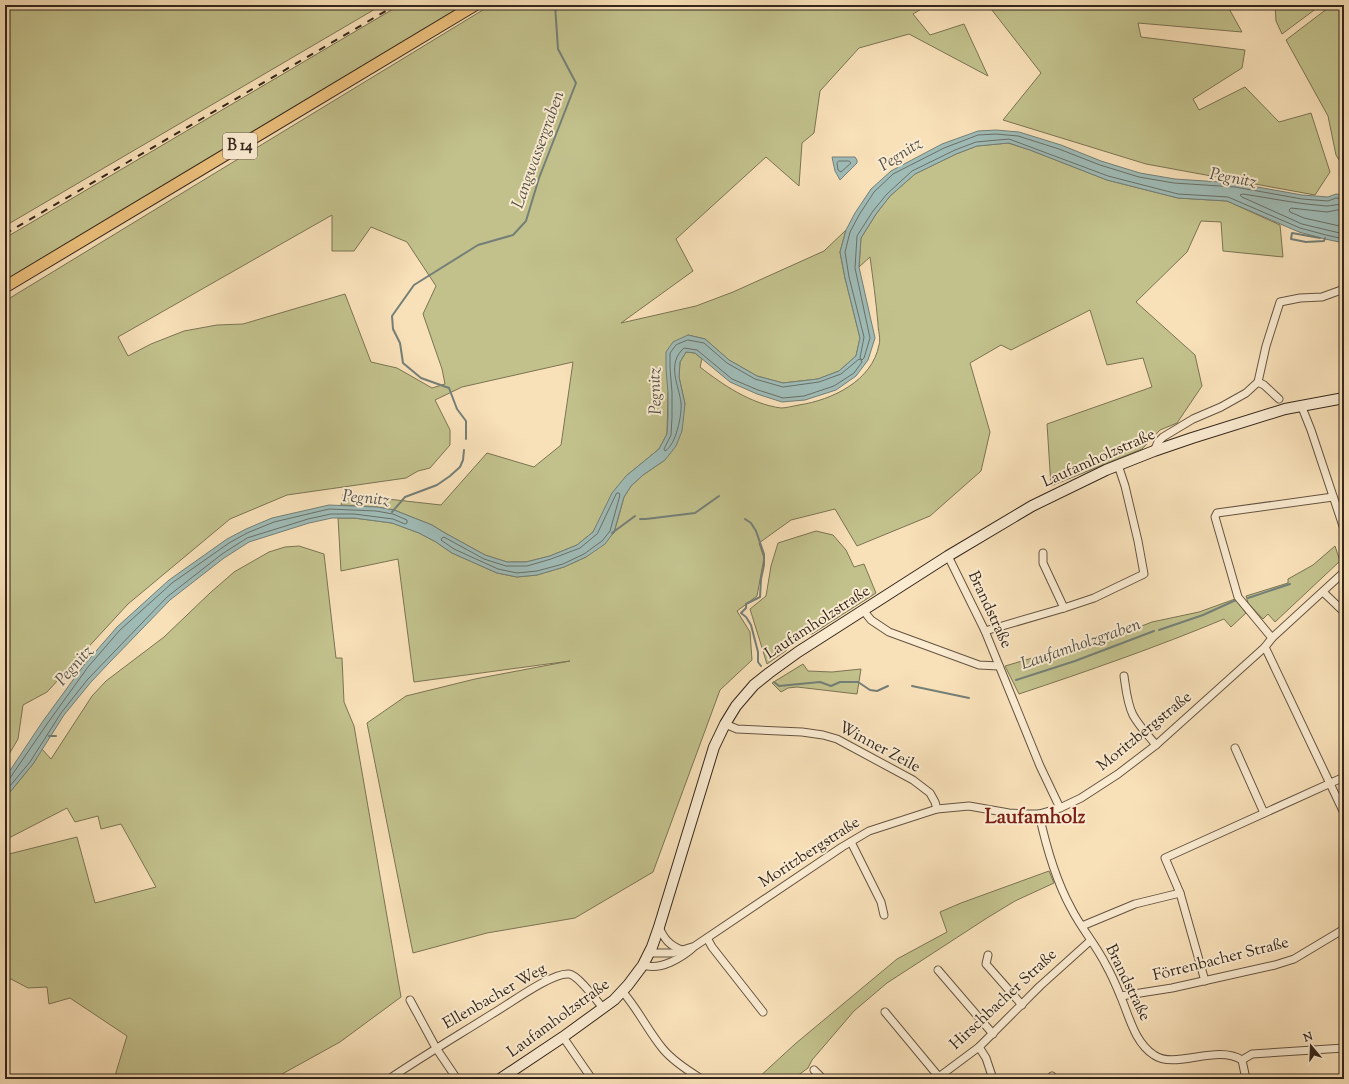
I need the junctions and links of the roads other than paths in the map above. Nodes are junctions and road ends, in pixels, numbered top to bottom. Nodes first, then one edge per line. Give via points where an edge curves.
1 (475, 5) edge
2 (5, 287) edge
3 (1344, 289) edge
4 (1258, 382) junction
5 (1344, 398) edge
6 (1280, 399) dead end
7 (1300, 405) junction
8 (1154, 451) junction
9 (1118, 465) junction
10 (1333, 497) junction
11 (1344, 529) edge
12 (1043, 554) dead end
13 (948, 556) junction
14 (1344, 572) edge
15 (1323, 592) junction
16 (1064, 608) junction
17 (863, 610) junction
18 (1344, 612) edge
19 (985, 630) junction
20 (1272, 638) junction
21 (1265, 647) junction
22 (999, 666) junction
23 (1124, 676) dead end
24 (725, 724) junction
25 (1156, 745) junction
26 (1235, 748) dead end
27 (1344, 777) edge
28 (1329, 783) junction
29 (1060, 808) junction
30 (937, 809) junction
31 (1264, 813) junction
32 (1344, 813) edge
33 (1040, 814) junction
34 (851, 842) junction
35 (1180, 893) junction
36 (884, 915) dead end
37 (1082, 926) junction
38 (659, 927) junction
39 (1344, 929) edge
40 (707, 938) junction
41 (1090, 941) junction
42 (695, 946) junction
43 (682, 950) junction
44 (649, 953) junction
45 (988, 955) dead end
46 (642, 965) junction
47 (938, 970) dead end
48 (1205, 981) junction
49 (622, 991) junction
50 (1121, 996) junction
51 (410, 1000) dead end
52 (1022, 1005) junction
53 (603, 1008) junction
54 (763, 1012) dead end
55 (885, 1012) dead end
56 (993, 1034) junction
57 (563, 1037) junction
58 (979, 1047) junction
59 (436, 1048) junction
60 (1344, 1048) edge
61 (1242, 1060) junction
62 (814, 1070) dead end
63 (700, 1078) edge
64 (937, 1078) edge
65 (1243, 1078) edge
66 (389, 1079) edge
67 (457, 1079) edge
68 (500, 1079) edge
69 (592, 1079) edge
70 (822, 1079) edge
71 (993, 1079) edge

1 - 2 main road, B 14
3 - 4 street via 1322,297 1280,302
4 - 6 street
4 - 8 street via 1246,393 1163,437
5 - 7 main road, Laufamholzstraße
7 - 8 main road, Laufamholzstraße via 1236,423
7 - 10 street
8 - 9 main road, Laufamholzstraße
9 - 13 main road, Laufamholzstraße via 1048,498
9 - 16 street via 1144,574 1094,598
10 - 11 street
10 - 20 street via 1221,511 1215,517 1238,597
12 - 16 street via 1043,563
13 - 17 main road, Laufamholzstraße
13 - 19 street, Brandstraße
14 - 15 street, Moritzbergstraße
15 - 18 street
15 - 20 street, Moritzbergstraße
16 - 19 street
17 - 22 street via 871,620 889,632 979,665
17 - 24 main road, Laufamholzstraße via 769,672 745,696
19 - 22 street, Brandstraße
20 - 21 street, Moritzbergstraße
21 - 25 street, Moritzbergstraße
21 - 28 street
22 - 29 street, Brandstraße
23 - 25 street via 1133,714
24 - 30 street, Winner Zeile via 737,728 812,733 837,739 918,784 930,793
24 - 38 main road, Laufamholzstraße via 711,757
25 - 29 street, Moritzbergstraße via 1118,774
26 - 31 street
27 - 28 street
28 - 31 street
28 - 32 street
29 - 33 street, Moritzbergstraße
30 - 33 street, Moritzbergstraße via 969,806 1009,813
30 - 34 street, Moritzbergstraße via 869,831
31 - 35 street via 1165,858
33 - 37 street, Brandstraße via 1057,879
34 - 36 street via 881,902
34 - 40 street, Moritzbergstraße
35 - 37 street via 1135,904
35 - 48 street
37 - 41 street, Brandstraße
38 - 43 street via 670,944
38 - 44 main road, Laufamholzstraße
39 - 48 street, Förrenbacher Straße via 1294,959
40 - 42 street, Moritzbergstraße
40 - 54 street
41 - 50 street, Brandstraße via 1106,964
41 - 52 street, Hirschbacher Straße
42 - 43 street, Moritzbergstraße
42 - 46 street, Moritzbergstraße via 675,960 653,966
43 - 44 street, Moritzbergstraße
44 - 46 main road, Laufamholzstraße
45 - 52 street via 986,964
46 - 49 main road, Laufamholzstraße
47 - 56 street
48 - 50 street, Förrenbacher Straße
49 - 53 main road, Laufamholzstraße
49 - 63 street via 664,1050
50 - 61 street, Brandstraße via 1142,1044 1153,1055 1168,1060 1224,1054
51 - 59 street
52 - 56 street, Hirschbacher Straße
53 - 57 main road, Laufamholzstraße
53 - 59 street, Ellenbacher Weg via 576,977 564,974 540,985
55 - 64 street
56 - 58 street, Hirschbacher Straße
57 - 68 main road, Laufamholzstraße
57 - 69 street
58 - 64 street, Hirschbacher Straße
58 - 71 street via 986,1058
59 - 66 street, Ellenbacher Weg
59 - 67 street
60 - 61 street via 1252,1054
61 - 65 street
62 - 70 street

